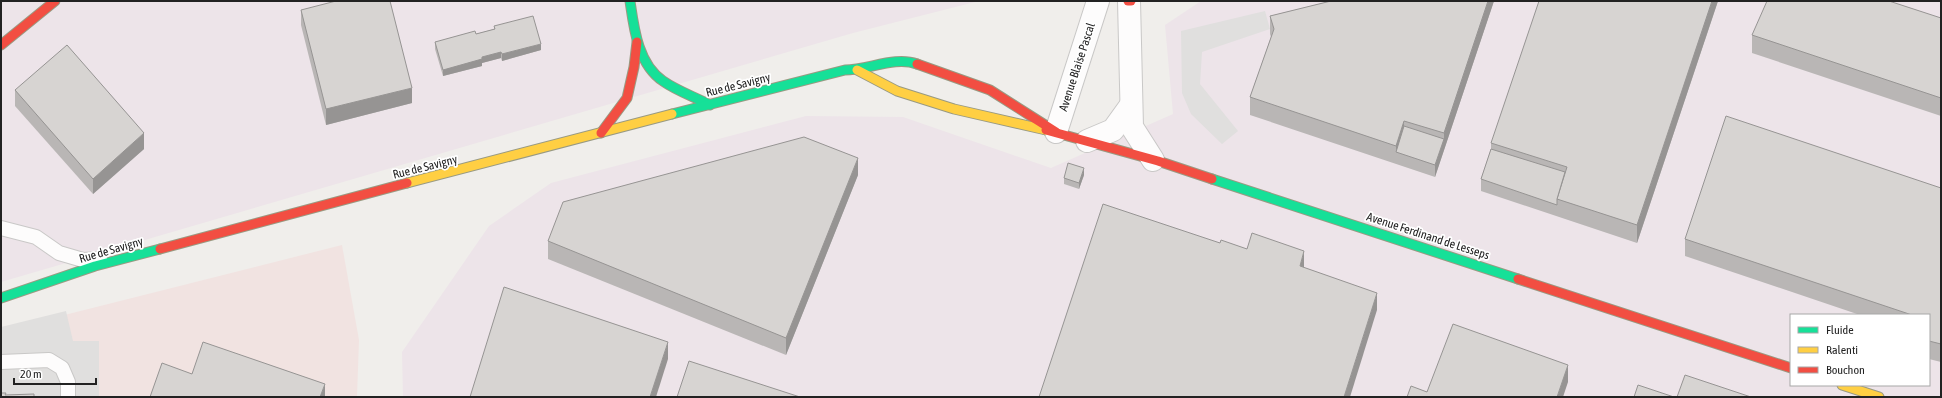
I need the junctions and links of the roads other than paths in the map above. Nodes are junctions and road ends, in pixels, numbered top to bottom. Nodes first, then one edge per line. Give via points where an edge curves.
1 (55, 1) edge
2 (1098, 1) edge
3 (1129, 1) edge
4 (632, 4) edge
5 (638, 40) junction
6 (1, 45) edge
7 (857, 70) junction
8 (710, 105) junction
9 (1131, 105) junction
10 (1056, 132) junction
11 (601, 133) junction
12 (1087, 141) junction
13 (1153, 160) junction
14 (1, 228) edge
15 (124, 259) junction
16 (1, 298) edge
17 (1, 362) edge
18 (1790, 368) edge
19 (1845, 386) edge
20 (68, 397) edge
21 (1879, 397) edge

1 - 6 main road
2 - 10 street, Avenue Blaise Pascal
3 - 9 street
4 - 5 main road via 634,31
5 - 8 main road via 648,67 662,81
5 - 11 main road via 627,98
7 - 8 main road, Rue de Savigny via 845,70
7 - 10 main road via 897,91 954,109
7 - 10 main road, Rue de Savigny via 907,60 990,90
8 - 11 main road, Rue de Savigny
9 - 12 street via 1113,130
9 - 13 street via 1132,127
10 - 12 main road, Avenue Ferdinand de Lesseps
11 - 15 main road, Rue de Savigny
12 - 13 main road, Avenue Ferdinand de Lesseps
13 - 18 main road, Avenue Ferdinand de Lesseps
14 - 15 lane via 36,237 59,253 83,260
15 - 16 main road, Rue de Savigny via 95,266
17 - 20 lane via 49,360 62,368 68,382
19 - 21 main road

